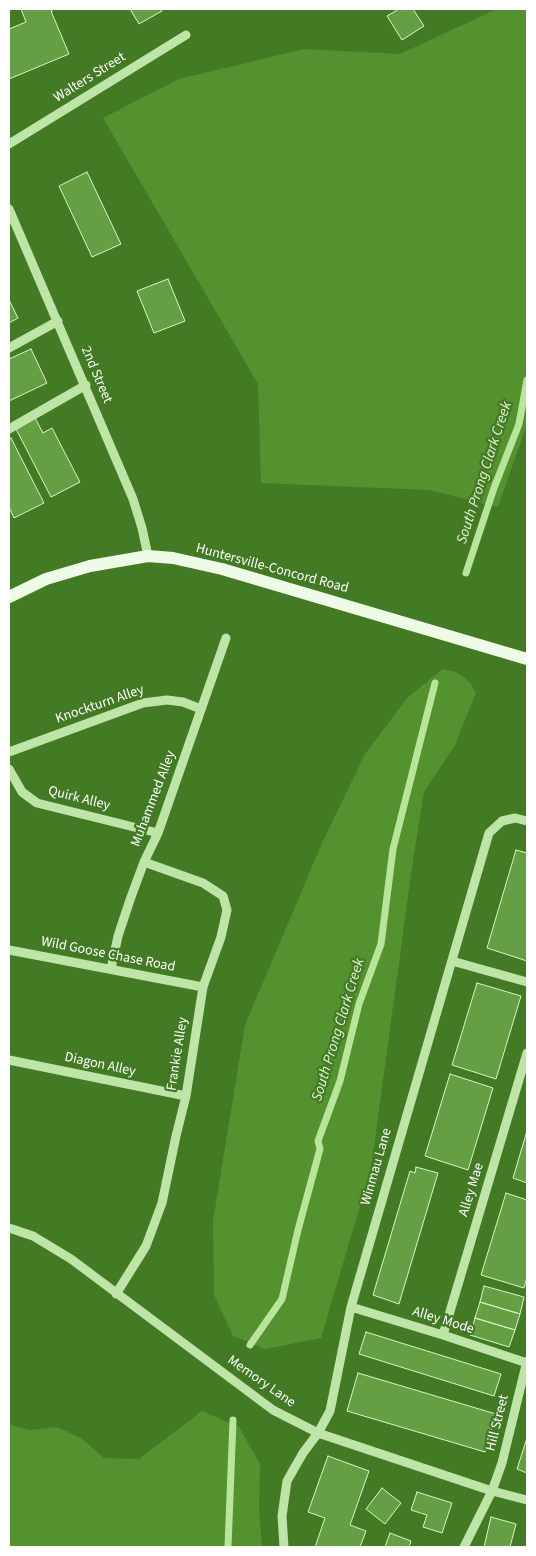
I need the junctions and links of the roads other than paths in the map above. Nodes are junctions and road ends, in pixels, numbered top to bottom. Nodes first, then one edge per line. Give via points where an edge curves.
1 (186, 35) dead end
2 (9, 144) edge
3 (9, 209) edge
4 (58, 321) junction
5 (9, 348) edge
6 (86, 386) junction
7 (9, 429) edge
8 (148, 556) junction
9 (9, 597) edge
10 (226, 638) dead end
11 (527, 658) edge
12 (201, 709) junction
13 (9, 752) edge
14 (9, 769) edge
15 (527, 821) edge
16 (158, 833) junction
17 (144, 862) junction
18 (9, 950) edge
19 (452, 961) junction
20 (112, 969) junction
21 (527, 982) edge
22 (203, 987) junction
23 (527, 1053) edge
24 (9, 1060) edge
25 (186, 1096) junction
26 (9, 1228) edge
27 (116, 1294) junction
28 (351, 1308) junction
29 (443, 1335) junction
30 (527, 1362) edge
31 (318, 1434) junction
32 (492, 1491) junction
33 (527, 1500) edge
34 (284, 1547) edge
35 (464, 1547) edge

1 - 2 street, Walters Street
3 - 4 street, 2nd Street
4 - 5 street
4 - 6 street, 2nd Street
6 - 7 street
6 - 8 street, 2nd Street via 133,499
8 - 9 main road, Huntersville-Concord Road via 90,566 46,579
8 - 11 main road, Huntersville-Concord Road via 222,569
10 - 12 street, Muhammed Alley
12 - 13 street, Knockturn Alley via 167,700 144,703
12 - 16 street, Muhammed Alley
14 - 16 street, Quirk Alley via 22,792 38,803
15 - 19 street, Winmau Lane via 515,818 502,821 489,833
16 - 17 street, Muhammed Alley
17 - 20 street, Muhammed Alley via 123,920
17 - 22 street, Frankie Alley via 203,883 223,896 227,910
18 - 20 street, Wild Goose Chase Road
19 - 21 street
19 - 28 street, Winmau Lane
20 - 22 street, Wild Goose Chase Road
22 - 25 street, Frankie Alley
23 - 29 street, Alley Mae
24 - 25 street, Diagon Alley
25 - 27 street, Frankie Alley via 162,1203 146,1246
26 - 27 street, Memory Lane via 32,1236
27 - 31 street, Memory Lane via 273,1410
28 - 29 street, Alley Mode
28 - 31 street, Winmau Lane via 330,1410
29 - 30 street, Alley Mode
30 - 32 street, Hill Street
31 - 32 street, Memory Lane
31 - 34 street, Winmau Lane via 287,1481 282,1516
32 - 33 street, Memory Lane
32 - 35 street, Hill Street

